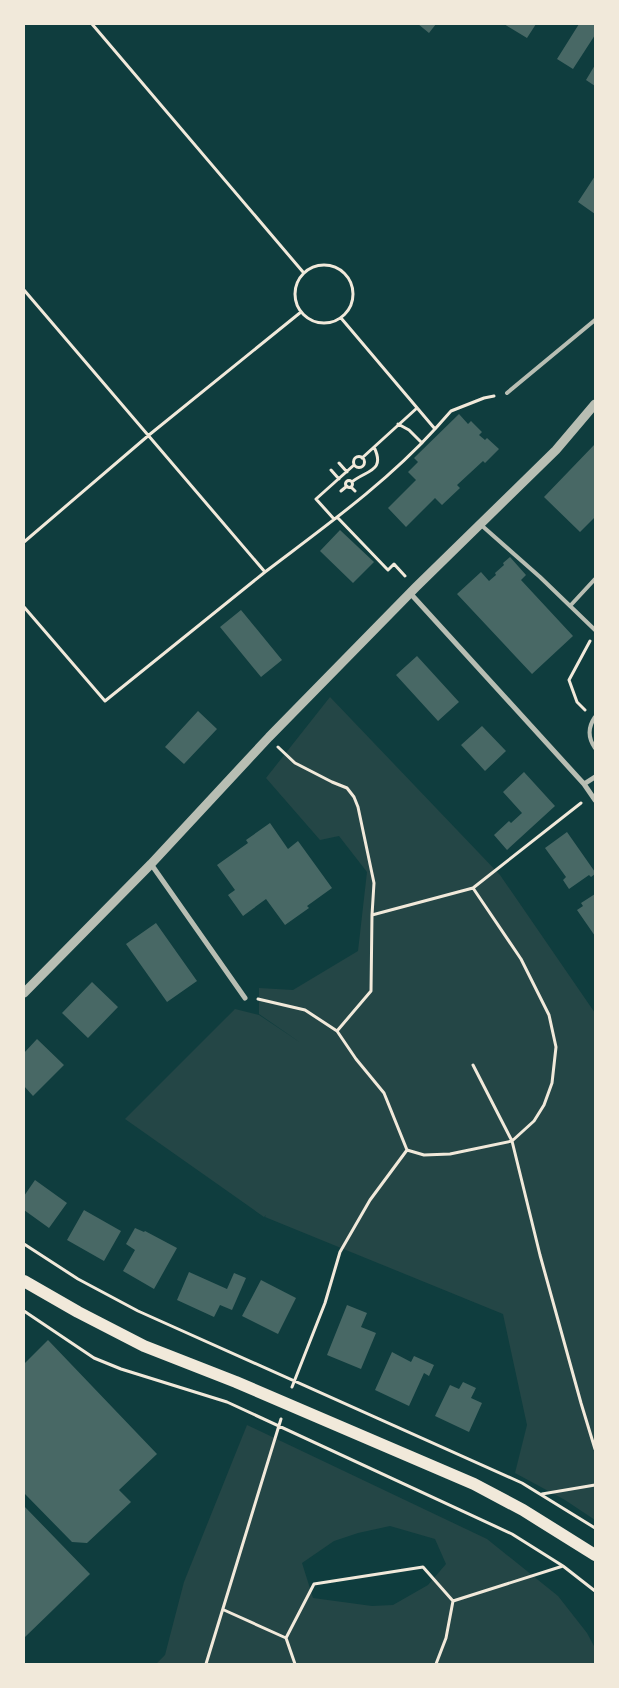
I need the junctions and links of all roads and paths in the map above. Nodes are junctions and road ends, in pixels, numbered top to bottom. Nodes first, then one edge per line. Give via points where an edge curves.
1 (92, 24) edge
2 (303, 272) junction
3 (24, 290) edge
4 (301, 312) junction
5 (341, 318) junction
6 (595, 320) edge
7 (507, 393) joint
8 (595, 404) edge
9 (417, 407) junction
10 (398, 424) junction
11 (435, 429) junction
12 (149, 435) junction
13 (422, 443) junction
14 (374, 447) junction
15 (362, 458) junction
16 (339, 463) dead end
17 (354, 466) junction
18 (331, 470) dead end
19 (347, 472) junction
20 (342, 476) junction
21 (339, 479) junction
22 (349, 484) junction
23 (341, 491) dead end
24 (355, 491) dead end
25 (335, 518) junction
26 (480, 524) junction
27 (24, 542) edge
28 (400, 570) dead end
29 (265, 572) junction
30 (595, 579) edge
31 (410, 594) junction
32 (570, 606) junction
33 (24, 607) edge
34 (595, 630) edge
35 (583, 653) dead end
36 (594, 718) edge
37 (595, 748) edge
38 (286, 756) dead end
39 (595, 777) edge
40 (584, 784) junction
41 (595, 800) edge
42 (578, 805) dead end
43 (151, 864) junction
44 (473, 888) junction
45 (372, 916) junction
46 (24, 993) edge
47 (246, 998) joint
48 (337, 1031) junction
49 (473, 1065) dead end
50 (512, 1141) junction
51 (408, 1150) junction
52 (24, 1244) edge
53 (24, 1281) edge
54 (24, 1312) edge
55 (295, 1380) junction
56 (285, 1404) junction
57 (279, 1426) junction
58 (595, 1449) edge
59 (595, 1485) edge
60 (541, 1494) junction
61 (595, 1528) edge
62 (595, 1555) edge
63 (564, 1566) junction
64 (595, 1591) edge
65 (453, 1601) junction
66 (224, 1610) junction
67 (286, 1638) junction
68 (206, 1664) edge
69 (294, 1664) edge
70 (436, 1664) edge

1 - 2 path
2 - 4 path via 294,296
2 - 5 path via 310,267 327,264 343,271 349,278 352,304
3 - 12 path
4 - 5 path via 320,323 331,323
4 - 12 path
5 - 9 path
6 - 7 lane
7 - 11 path via 451,411
8 - 26 street via 556,450
9 - 10 path
9 - 11 path
10 - 13 path via 410,430
10 - 14 path
11 - 13 path
12 - 27 path
12 - 29 path
13 - 25 path via 392,473
14 - 15 path
14 - 22 path via 378,457 376,466
15 - 17 path via 355,458
15 - 17 path via 362,466
16 - 19 path
17 - 19 path
18 - 21 path
19 - 20 path
20 - 21 path
20 - 22 path
21 - 25 path via 316,499
22 - 23 path
22 - 24 path
25 - 28 path via 388,570 394,564
25 - 29 path
26 - 31 street
26 - 32 lane
29 - 33 path via 105,701
30 - 32 lane
31 - 40 street
31 - 43 street via 269,736
32 - 34 lane
35 - 36 path via 569,680 577,702
36 - 37 lane via 590,730
38 - 45 path via 347,788 354,797 374,883
39 - 40 street
40 - 41 street
42 - 44 path
43 - 46 street
43 - 47 street
44 - 45 path
44 - 50 path via 521,959 548,1014 556,1047 552,1083 544,1105 534,1121
45 - 48 path via 370,991
47 - 48 path via 305,1010
48 - 51 path via 384,1094
49 - 50 path
50 - 51 path via 450,1154 424,1155
50 - 58 path via 540,1255
51 - 55 path via 370,1200 340,1252 325,1303
52 - 55 path via 78,1279 138,1311
53 - 56 main road via 144,1346
54 - 57 path via 94,1358 228,1402
55 - 56 path
55 - 60 path
56 - 57 path
56 - 62 main road via 474,1484 531,1514
57 - 63 path via 512,1534
57 - 66 path
59 - 60 path
60 - 61 path
63 - 64 path
63 - 65 path
65 - 67 path via 423,1567 314,1584
65 - 70 path via 446,1638
66 - 67 path
66 - 68 path
67 - 69 path

